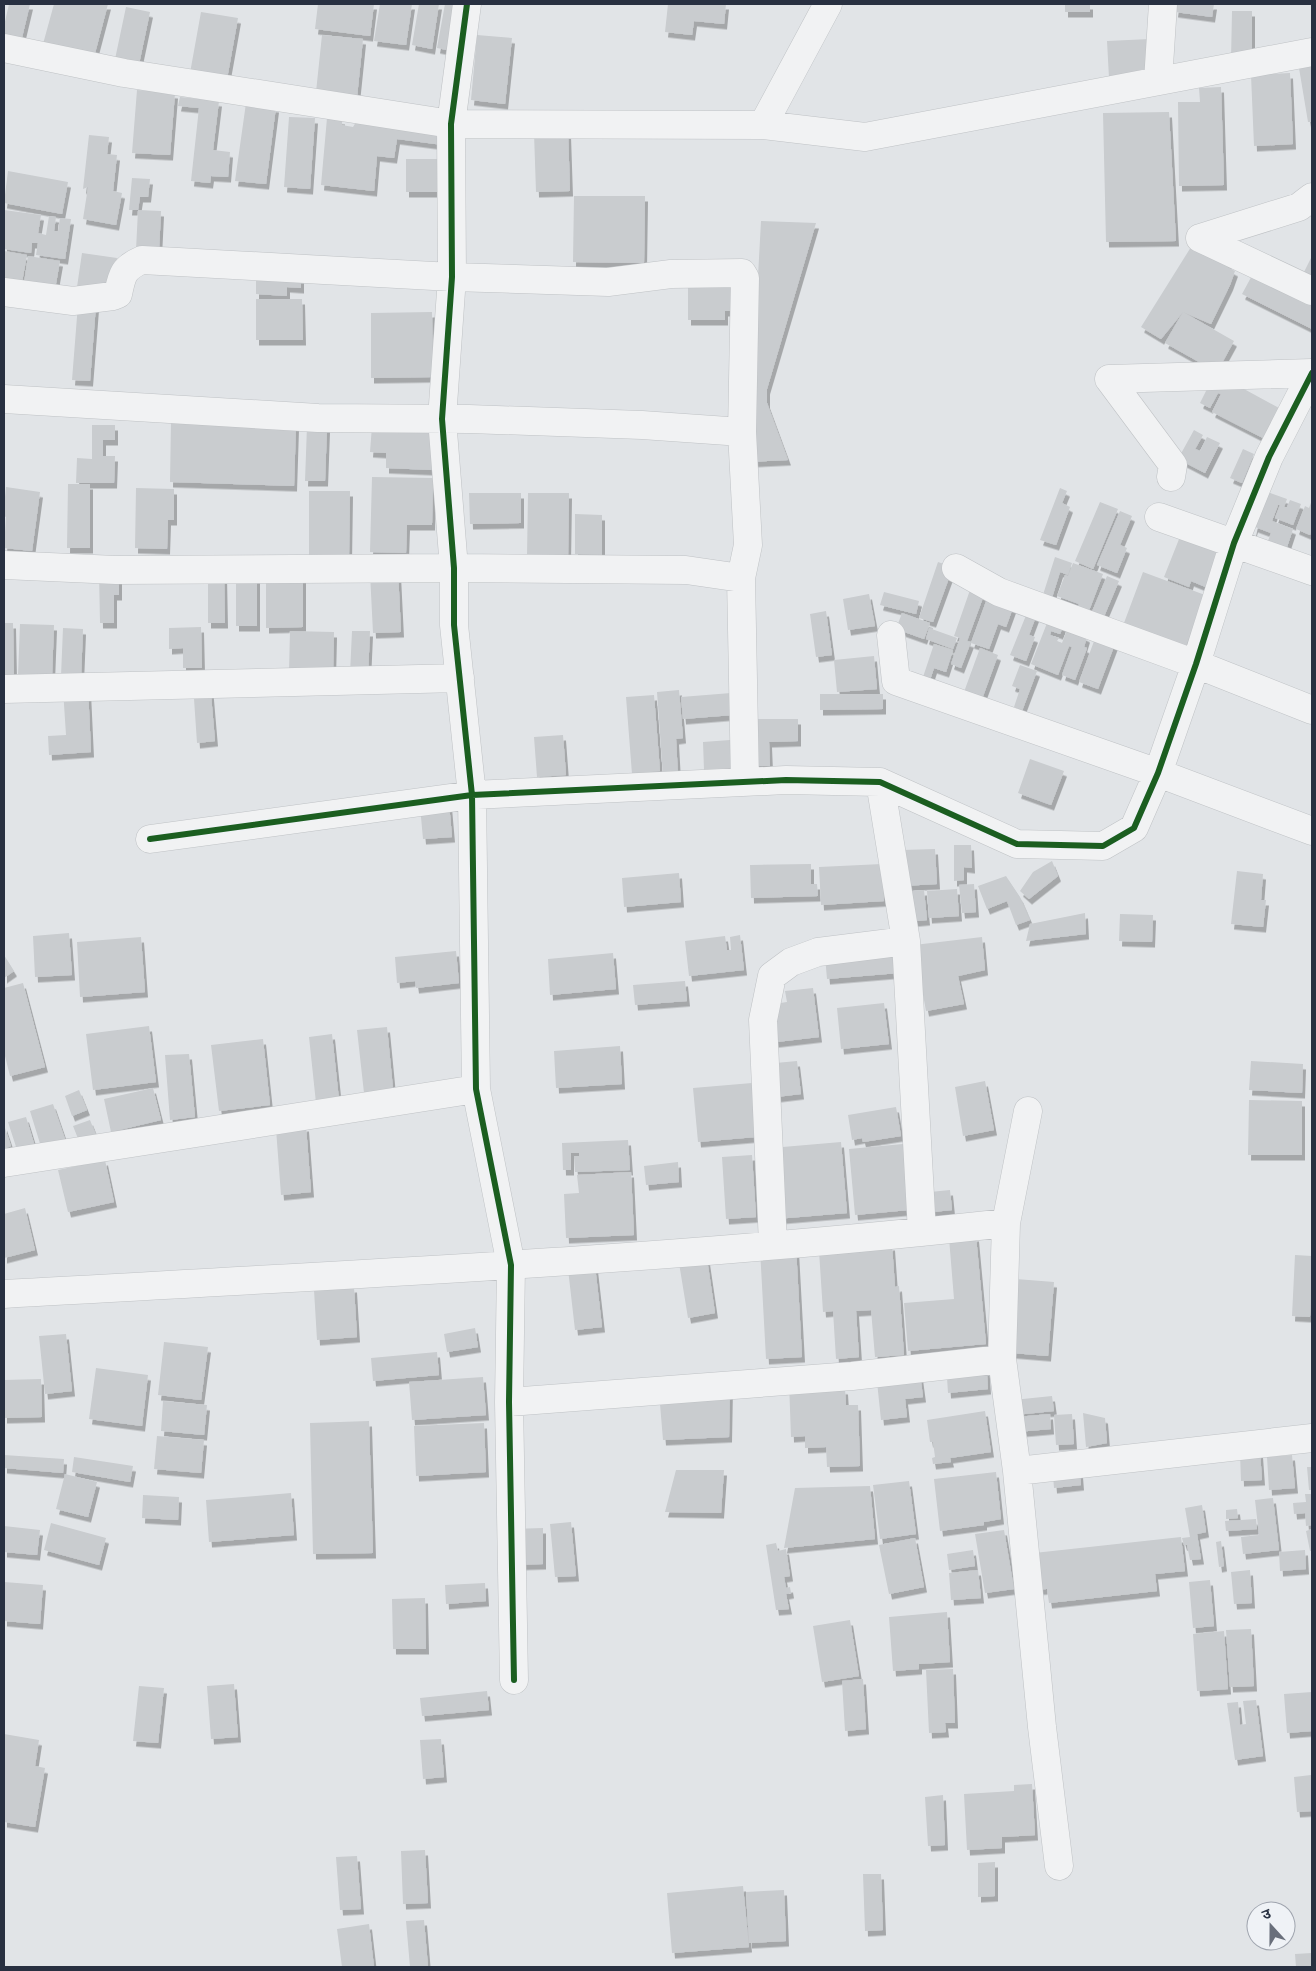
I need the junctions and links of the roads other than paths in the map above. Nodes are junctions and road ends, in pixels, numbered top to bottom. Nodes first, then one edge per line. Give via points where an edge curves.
1 (467, 4) edge
2 (828, 4) edge
3 (1163, 4) edge
4 (4, 48) edge
5 (1312, 52) edge
6 (1158, 81) junction
7 (451, 124) junction
8 (763, 125) junction
9 (1312, 197) edge
10 (452, 277) junction
11 (1312, 291) edge
12 (4, 292) edge
13 (1312, 373) edge
14 (4, 399) edge
15 (442, 419) junction
16 (742, 432) junction
17 (1171, 477) dead end
18 (1159, 517) dead end
19 (1234, 543) junction
20 (4, 565) edge
21 (454, 568) junction
22 (956, 568) dead end
23 (1312, 571) edge
24 (742, 578) junction
25 (891, 635) dead end
26 (1196, 664) junction
27 (460, 678) junction
28 (4, 689) edge
29 (1312, 710) edge
30 (1158, 773) junction
31 (744, 782) junction
32 (880, 782) junction
33 (472, 795) junction
34 (1312, 831) edge
35 (150, 839) dead end
36 (906, 941) junction
37 (476, 1089) junction
38 (1028, 1111) dead end
39 (4, 1163) edge
40 (1006, 1223) junction
41 (922, 1232) junction
42 (773, 1244) junction
43 (511, 1265) junction
44 (4, 1294) edge
45 (1002, 1358) junction
46 (509, 1402) junction
47 (1312, 1438) edge
48 (1017, 1471) junction
49 (514, 1680) dead end
50 (1059, 1866) dead end

1 - 7 street
2 - 8 street
3 - 6 street
4 - 7 street via 124,73
5 - 6 street
6 - 8 street via 865,137
7 - 8 street
7 - 10 street
9 - 11 street via 1299,207 1200,238
10 - 12 street via 142,260 130,265 122,277 118,294 112,296 73,301
10 - 15 street
10 - 16 street via 608,282 671,274 742,273 745,278
13 - 17 street via 1109,379 1173,465
13 - 19 street via 1269,457
14 - 15 street via 318,418
15 - 16 street via 642,425
15 - 21 street
16 - 24 street via 748,545
18 - 19 street
19 - 23 street
19 - 26 street
20 - 21 street via 116,570
21 - 24 street via 686,570
21 - 27 street via 454,625
22 - 26 street via 999,592
24 - 31 street
25 - 30 street via 896,680
26 - 29 street
26 - 30 street
27 - 28 street
27 - 33 street
30 - 32 street via 1134,828 1103,846 1017,844
30 - 34 street
31 - 32 street
31 - 33 street
32 - 36 street
33 - 35 street
33 - 37 street
36 - 41 street
36 - 42 street via 818,952 791,962 772,976 763,1020
37 - 39 street
37 - 43 street
38 - 40 street
40 - 41 street
40 - 45 street
41 - 42 street
42 - 43 street
43 - 44 street
43 - 46 street
45 - 46 street via 852,1376
45 - 48 street
46 - 49 street
47 - 48 street
48 - 50 street

